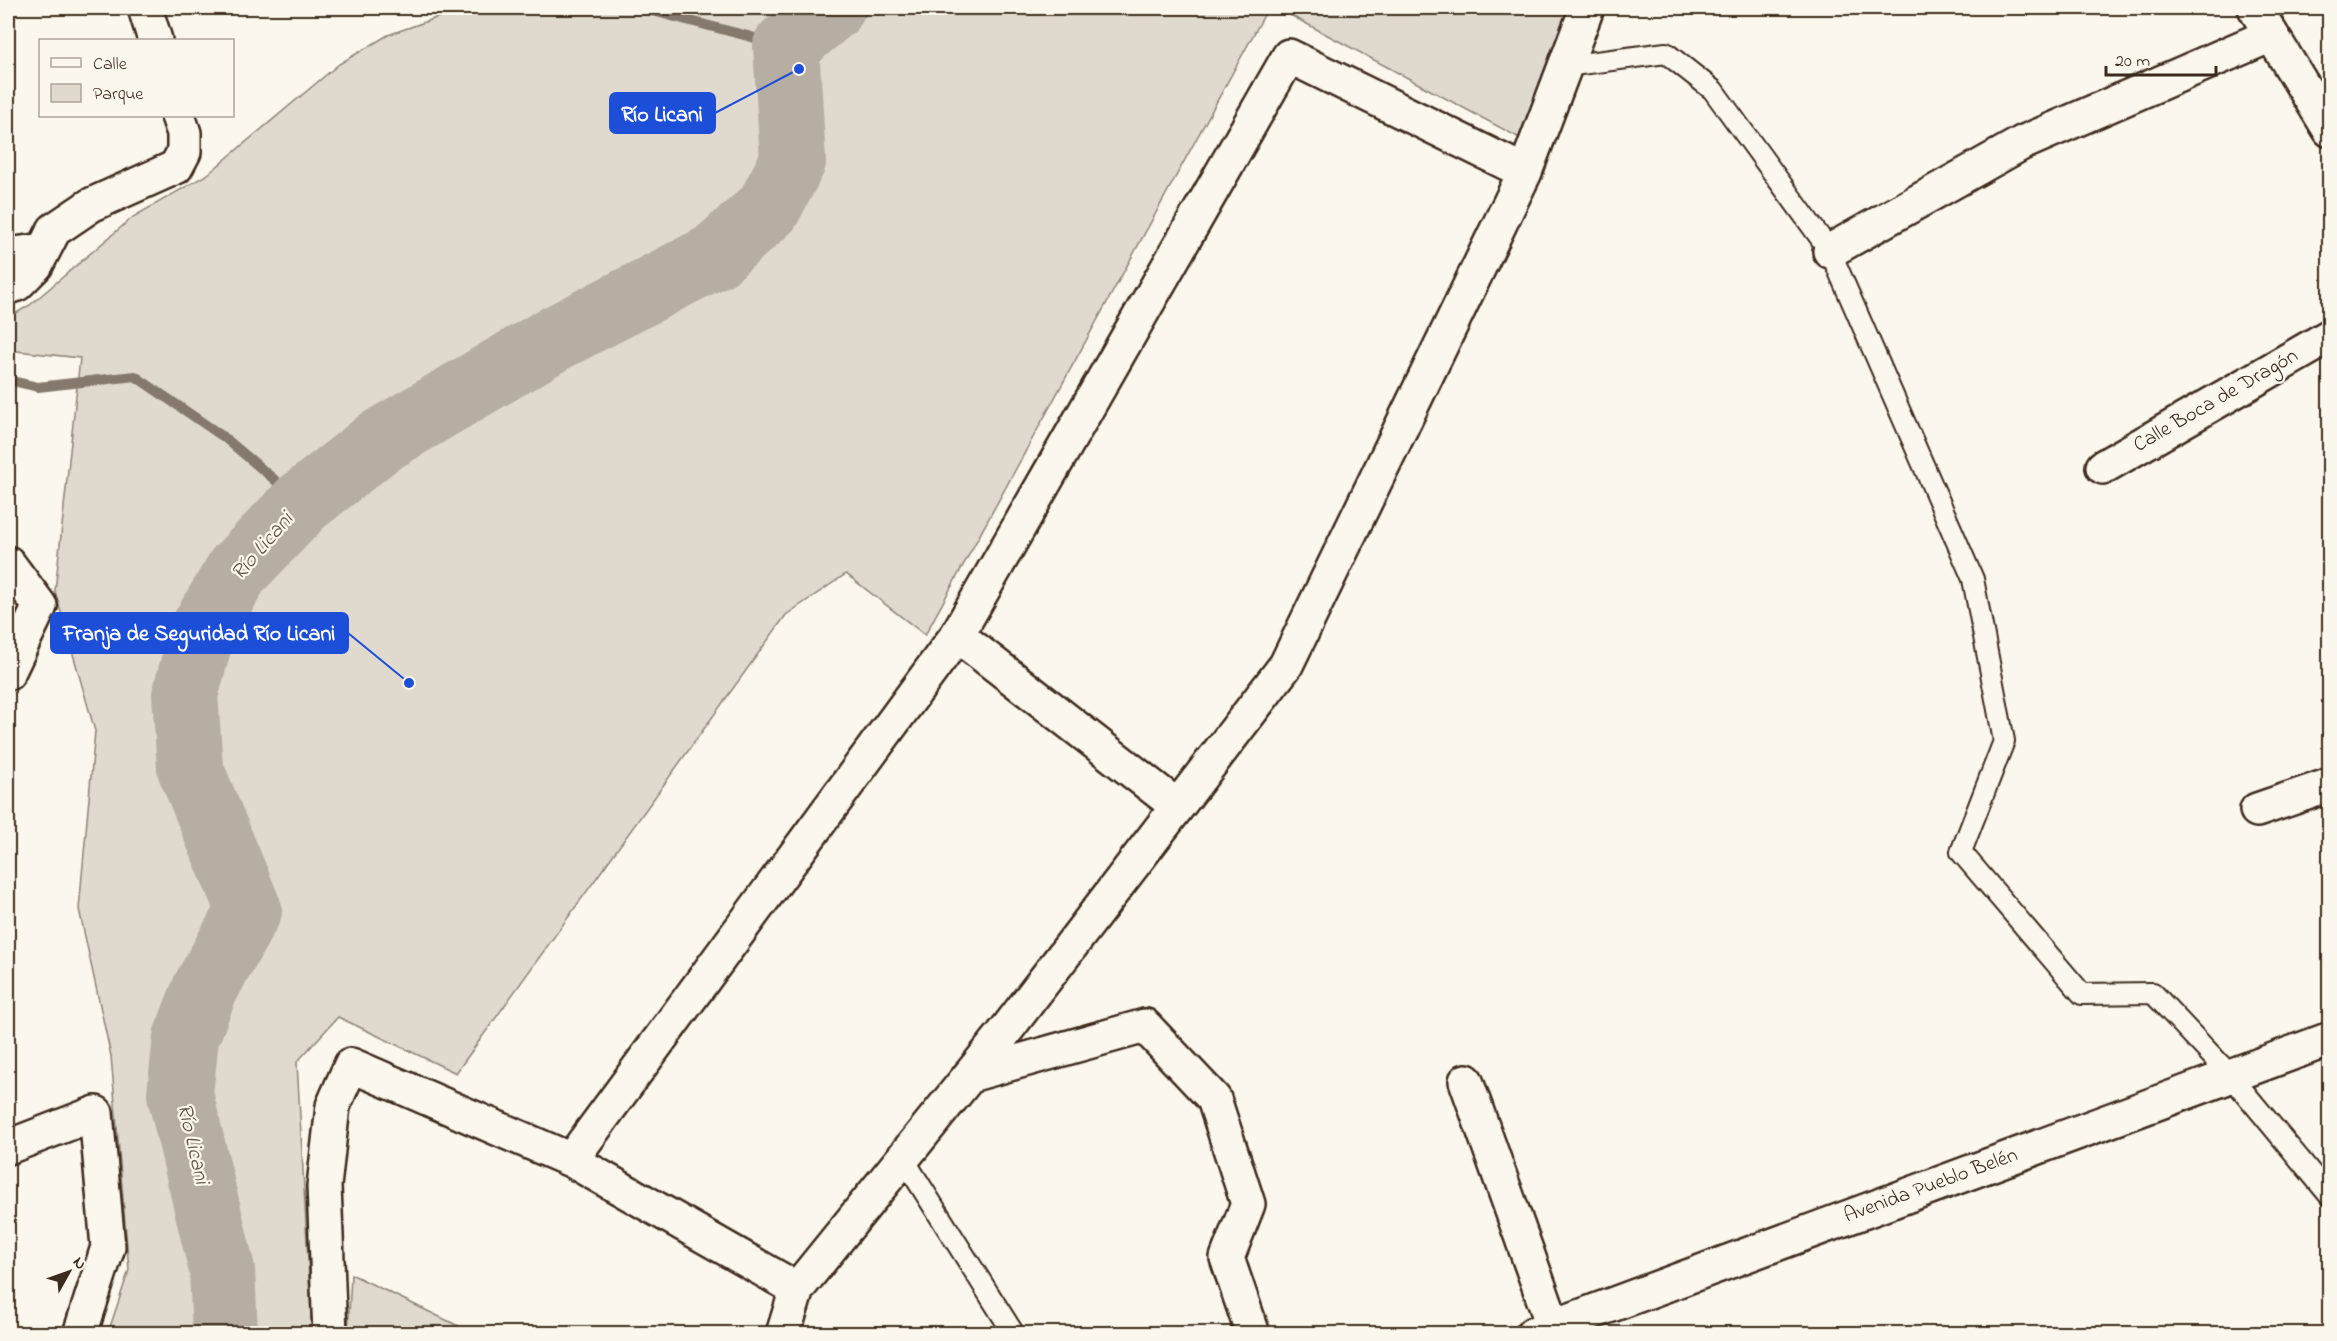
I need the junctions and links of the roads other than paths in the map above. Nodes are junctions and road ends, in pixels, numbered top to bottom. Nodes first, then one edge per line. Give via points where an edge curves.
1 (145, 8) edge
2 (1587, 8) edge
3 (2263, 21) edge
4 (155, 39) edge
5 (1565, 66) junction
6 (178, 117) edge
7 (2330, 130) edge
8 (1525, 172) junction
9 (43, 250) junction
10 (1830, 251) junction
11 (8, 255) edge
12 (8, 287) edge
13 (2330, 336) edge
14 (2103, 467) dead end
15 (8, 563) edge
16 (957, 635) junction
17 (8, 673) edge
18 (2330, 784) edge
19 (1177, 806) junction
20 (2257, 810) dead end
21 (2330, 1039) edge
22 (970, 1075) junction
23 (2230, 1075) junction
24 (1466, 1081) dead end
25 (8, 1146) edge
26 (903, 1158) junction
27 (571, 1160) junction
28 (2330, 1196) edge
29 (797, 1289) junction
30 (1548, 1331) edge
31 (80, 1334) edge
32 (330, 1334) edge
33 (783, 1334) edge
34 (1014, 1334) edge
35 (1253, 1334) edge

1 - 4 street
2 - 5 street
3 - 7 street
3 - 10 street via 2022,143
5 - 8 street
5 - 10 lane via 1666,53 1713,90
6 - 9 street via 184,133 184,152 176,167 91,205 54,230
8 - 16 street via 1289,56
8 - 19 street via 1286,665
9 - 11 street
9 - 12 street via 36,265 17,284
10 - 23 lane via 1973,579 2004,741 1961,852 2082,994 2153,993
13 - 14 street, Calle Boca de Dragón
15 - 17 street via 40,606
16 - 19 street
16 - 27 street
18 - 20 street
19 - 22 street
21 - 23 street, Avenida Pueblo Belén
22 - 26 street
22 - 35 street via 1145,1026 1214,1099 1248,1204 1227,1258
23 - 28 lane
23 - 30 street, Avenida Pueblo Belén
24 - 30 street
25 - 31 street via 96,1113 108,1247
26 - 29 street
26 - 34 lane
27 - 29 street
27 - 32 street via 351,1065 333,1106 324,1186
29 - 33 street

